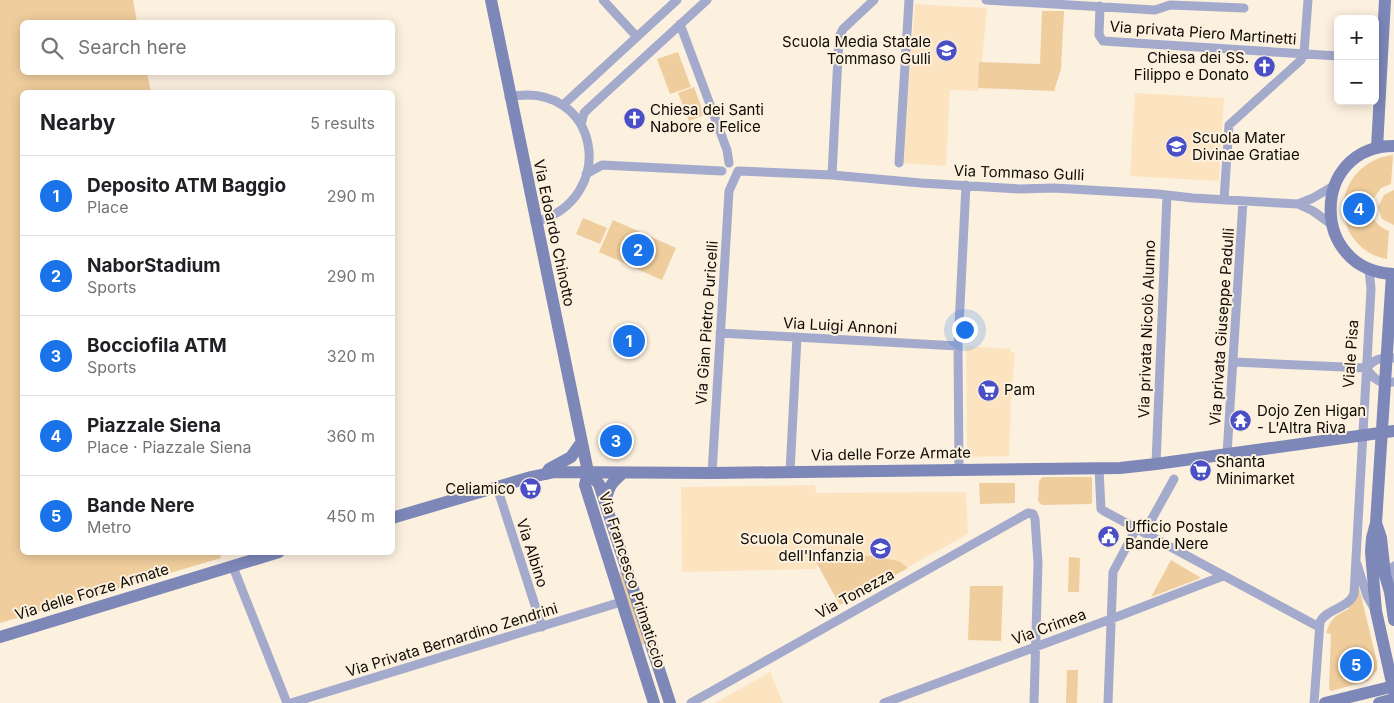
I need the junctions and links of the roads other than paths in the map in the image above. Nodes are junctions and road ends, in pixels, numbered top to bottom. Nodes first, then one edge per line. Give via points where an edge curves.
1 (490, 0) edge
2 (603, 0) edge
3 (677, 0) edge
4 (706, 0) edge
5 (874, 0) edge
6 (909, 0) edge
7 (986, 0) edge
8 (1308, 0) edge
9 (1385, 0) edge
10 (1113, 4) edge
11 (1100, 6) junction
12 (1244, 8) dead end
13 (680, 24) junction
14 (637, 36) junction
15 (1304, 53) junction
16 (1334, 56) edge
17 (1379, 59) edge
18 (1379, 60) edge
19 (509, 97) junction
20 (563, 105) junction
21 (581, 125) junction
22 (1394, 146) edge
23 (1377, 148) junction
24 (589, 149) junction
25 (729, 162) junction
26 (899, 163) dead end
27 (602, 166) junction
28 (722, 171) junction
29 (586, 174) junction
30 (736, 174) junction
31 (832, 175) junction
32 (1335, 184) junction
33 (966, 185) junction
34 (1167, 195) junction
35 (1224, 200) junction
36 (1243, 201) junction
37 (1298, 204) junction
38 (535, 222) junction
39 (1331, 224) junction
40 (1369, 269) junction
41 (1393, 274) edge
42 (720, 333) junction
43 (797, 337) junction
44 (958, 346) junction
45 (1390, 358) edge
46 (1234, 362) junction
47 (1366, 368) junction
48 (1390, 382) edge
49 (1388, 432) edge
50 (1362, 435) junction
51 (581, 443) junction
52 (1227, 454) junction
53 (1156, 464) junction
54 (1099, 468) junction
55 (959, 470) junction
56 (588, 472) junction
57 (790, 472) junction
58 (623, 473) junction
59 (712, 473) junction
60 (546, 474) junction
61 (1174, 479) dead end
62 (497, 487) junction
63 (606, 505) junction
64 (395, 517) edge
65 (1376, 524) junction
66 (1140, 531) junction
67 (270, 555) edge
68 (623, 562) junction
69 (1356, 562) junction
70 (610, 564) junction
71 (1394, 566) edge
72 (233, 567) junction
73 (1223, 576) junction
74 (1390, 592) junction
75 (622, 602) junction
76 (1376, 611) junction
77 (1111, 619) junction
78 (1394, 620) edge
79 (542, 627) junction
80 (1319, 627) junction
81 (0, 637) edge
82 (650, 645) junction
83 (1036, 646) junction
84 (637, 649) junction
85 (655, 659) junction
86 (1386, 659) junction
87 (642, 662) junction
88 (1393, 688) edge
89 (1370, 691) junction
90 (1394, 699) edge
91 (289, 703) edge
92 (654, 703) edge
93 (670, 703) edge
94 (692, 703) edge
95 (887, 703) edge
96 (1034, 703) edge
97 (1108, 703) edge
98 (1314, 703) edge
99 (1325, 703) edge
100 (1379, 703) edge

1 - 19 street, Via Edoardo Chinotto
2 - 14 street
3 - 14 street
4 - 13 street
5 - 31 street via 843,29 839,37
6 - 26 street
7 - 11 street, Via privata Piero Martinetti
8 - 15 street
9 - 17 street
10 - 11 street, Via privata Piero Martinetti
10 - 12 street, Via privata Piero Martinetti via 1156,10 1173,5
11 - 15 street, Via privata Piero Martinetti via 1099,35 1103,41
13 - 21 street via 584,113
13 - 25 street
14 - 20 street
15 - 16 street, Via privata Piero Martinetti
15 - 35 street via 1301,60 1230,123
18 - 23 street
19 - 20 street via 537,94
19 - 38 street, Via Edoardo Chinotto
20 - 21 street
21 - 24 street
22 - 23 street
23 - 32 street via 1354,160
24 - 27 street
24 - 29 street
25 - 28 street
25 - 30 street via 735,165
27 - 28 street
27 - 29 street
28 - 30 street via 727,177
29 - 38 street via 579,191 566,207
30 - 31 street, Via Tommaso Gulli
30 - 42 street, Via Gian Pietro Puricelli via 729,191
31 - 33 street, Via Tommaso Gulli
32 - 37 street
32 - 39 street via 1330,200
33 - 34 street, Via Tommaso Gulli
33 - 44 street
34 - 35 street, Via Tommaso Gulli
34 - 53 street, Via privata Nicolò Alunno
35 - 36 street, Via Tommaso Gulli
36 - 37 street, Via Tommaso Gulli
36 - 46 street, Via privata Giuseppe Padulli
37 - 39 street, Via Tommaso Gulli
38 - 51 street, Via Edoardo Chinotto
39 - 40 street via 1345,252
40 - 41 street
40 - 47 street, Viale Pisa via 1371,288
41 - 45 street
42 - 43 street, Via Luigi Annoni
42 - 59 street, Via Gian Pietro Puricelli
43 - 44 street, Via Luigi Annoni
43 - 57 street
44 - 55 street
45 - 47 street via 1373,360
45 - 48 street
46 - 47 street
46 - 52 street, Via privata Giuseppe Padulli
47 - 48 street via 1379,382
47 - 50 street, Viale Pisa
48 - 49 street
49 - 50 street, Via delle Forze Armate
49 - 65 street
50 - 52 street, Via delle Forze Armate
50 - 69 street, Viale Pisa
51 - 56 street, Via Edoardo Chinotto
51 - 60 street via 571,456
52 - 53 street, Via delle Forze Armate
53 - 54 street, Via delle Forze Armate
54 - 55 street, Via delle Forze Armate
54 - 66 street via 1101,509
55 - 57 street, Via delle Forze Armate
56 - 58 street, Via delle Forze Armate
56 - 60 street, Via delle Forze Armate
56 - 63 street, Via Francesco Primaticcio via 599,484
56 - 70 street, Via Francesco Primaticcio via 585,485
57 - 59 street, Via delle Forze Armate
58 - 59 street, Via delle Forze Armate
58 - 63 street via 613,481
60 - 62 street, Via delle Forze Armate
61 - 66 street
62 - 64 street, Via delle Forze Armate
62 - 79 street, Via Albino
63 - 68 street, Via Francesco Primaticcio
65 - 74 street
65 - 76 street via 1371,552
66 - 73 street
66 - 77 street via 1112,572
67 - 72 street, Via delle Forze Armate
68 - 70 street via 615,560
68 - 82 street, Via Francesco Primaticcio
69 - 76 street via 1367,596
69 - 80 street, Viale Pisa via 1352,597 1324,616
70 - 75 street, Via Francesco Primaticcio
71 - 74 street
72 - 81 street, Via delle Forze Armate
72 - 91 street
73 - 77 street, Via Crimea
73 - 80 street
74 - 78 street
75 - 79 street, Via Privata Bernardino Zendrini
75 - 84 street, Via Francesco Primaticcio
76 - 86 street
77 - 83 street, Via Crimea
77 - 97 street
79 - 91 street, Via Privata Bernardino Zendrini
80 - 98 street
82 - 84 street via 647,650
82 - 85 street, Via Francesco Primaticcio
83 - 94 street, Via Tonezza via 1038,558 1035,519 1028,513
83 - 95 street, Via Crimea
83 - 96 street
84 - 87 street, Via Francesco Primaticcio
85 - 87 street via 648,656
85 - 93 street, Via Francesco Primaticcio
86 - 88 street
86 - 89 street via 1380,679
87 - 92 street, Via Francesco Primaticcio
88 - 89 street
89 - 99 street
90 - 100 street

